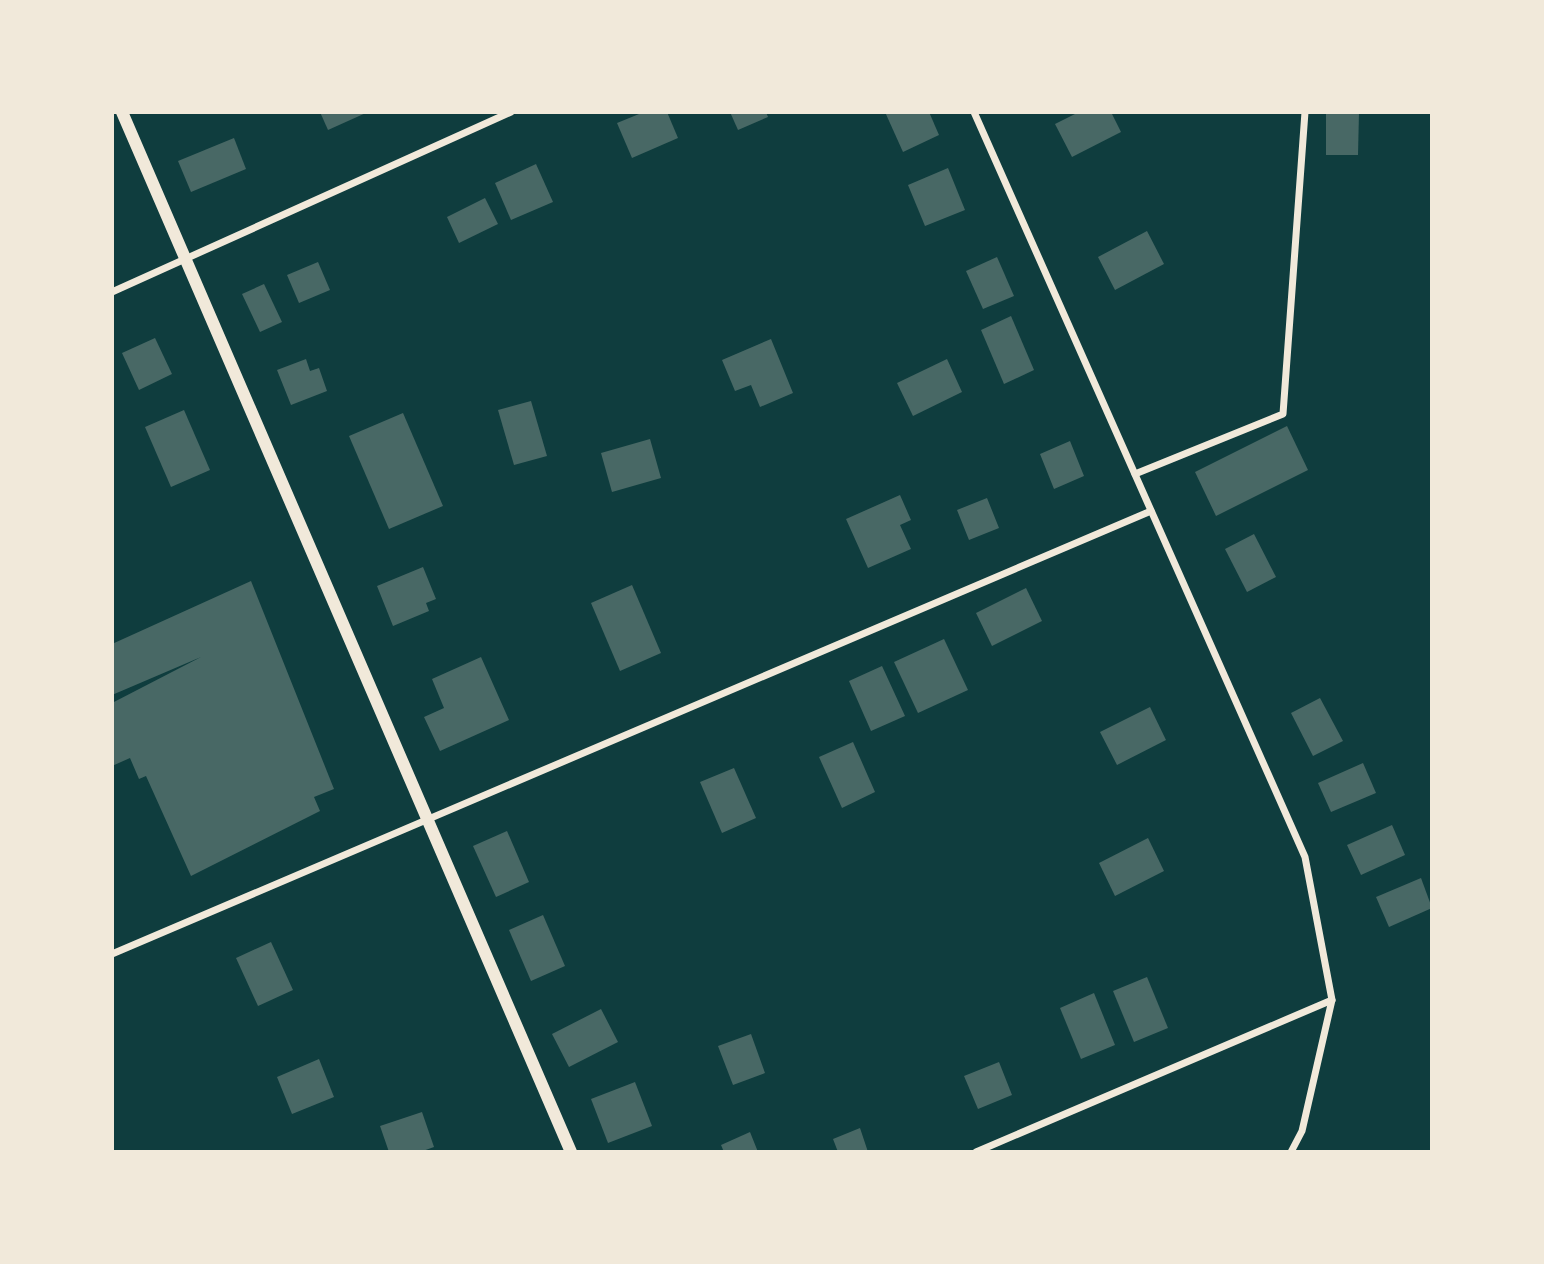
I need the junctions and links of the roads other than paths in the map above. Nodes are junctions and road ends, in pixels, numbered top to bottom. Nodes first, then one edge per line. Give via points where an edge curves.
1 (122, 112) edge
2 (511, 112) edge
3 (974, 112) edge
4 (1305, 112) edge
5 (186, 260) junction
6 (112, 292) edge
7 (1135, 474) junction
8 (1151, 511) junction
9 (428, 817) junction
10 (112, 954) edge
11 (1332, 1000) junction
12 (571, 1152) edge
13 (975, 1152) edge
14 (1291, 1152) edge

1 - 5 street
2 - 5 street
3 - 7 street
4 - 7 street via 1283,414
5 - 6 street
5 - 9 street
7 - 8 street
8 - 9 street
8 - 11 street via 1305,857
9 - 10 street
9 - 12 street
11 - 13 street
11 - 14 street via 1301,1131

